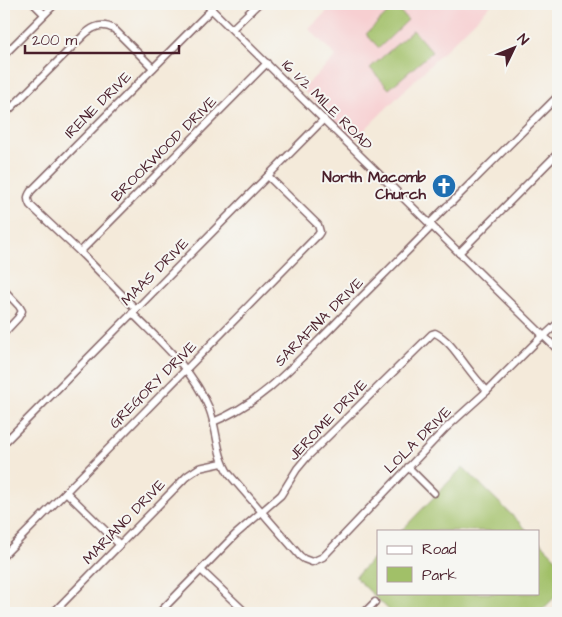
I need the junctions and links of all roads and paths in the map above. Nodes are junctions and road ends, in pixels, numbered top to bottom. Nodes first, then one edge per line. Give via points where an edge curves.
1 (34, 4) edge
2 (55, 4) edge
3 (206, 4) edge
4 (258, 4) edge
5 (212, 9) junction
6 (44, 14) junction
7 (232, 29) junction
8 (4, 55) edge
9 (267, 63) junction
10 (153, 68) junction
11 (558, 96) edge
12 (4, 115) edge
13 (324, 119) junction
14 (558, 153) edge
15 (268, 176) junction
16 (431, 225) junction
17 (80, 252) junction
18 (459, 253) junction
19 (4, 290) edge
20 (134, 311) junction
21 (558, 323) edge
22 (4, 333) edge
23 (543, 336) junction
24 (558, 350) edge
25 (186, 370) junction
26 (487, 390) junction
27 (213, 422) junction
28 (4, 443) edge
29 (222, 463) junction
30 (408, 467) junction
31 (66, 492) junction
32 (434, 493) dead end
33 (262, 512) junction
34 (120, 545) junction
35 (4, 555) edge
36 (201, 570) junction
37 (375, 602) dead end
38 (53, 613) edge
39 (159, 613) edge
40 (246, 613) edge
41 (364, 613) edge

1 - 6 street
2 - 6 street
3 - 5 street, 16 1/2 MILE ROAD
4 - 7 street
5 - 7 street, 16 1/2 MILE ROAD
5 - 10 street, IRENE DRIVE
6 - 8 street
7 - 9 street, 16 1/2 MILE ROAD
9 - 13 street, 16 1/2 MILE ROAD
9 - 17 street, BROOKWOOD DRIVE
10 - 12 street via 114,29 97,26 90,29
10 - 17 street, IRENE DRIVE via 28,196 30,205
11 - 16 street, SARAFINA DRIVE
13 - 15 street, MAAS DRIVE
13 - 16 street, 16 1/2 MILE ROAD
14 - 18 street
15 - 20 street, MAAS DRIVE
15 - 25 street, GREGORY DRIVE via 314,220 320,232
16 - 18 street, 16 1/2 MILE ROAD
16 - 27 street, SARAFINA DRIVE via 277,382 242,409
17 - 20 street
18 - 23 street, 16 1/2 MILE ROAD
19 - 22 street via 22,311
20 - 25 street
20 - 28 street, MAAS DRIVE
21 - 23 street, LOLA DRIVE
23 - 24 street, 16 1/2 MILE ROAD
23 - 26 street, LOLA DRIVE
25 - 27 street via 204,398
25 - 31 street, GREGORY DRIVE
26 - 30 street, LOLA DRIVE
26 - 33 street, JEROME DRIVE via 457,353 435,333 307,457 282,495
27 - 29 street
29 - 33 street
29 - 34 street, MARIANO DRIVE via 199,468 187,476
30 - 32 street
30 - 33 street, LOLA DRIVE via 323,557 312,562 300,556
31 - 34 street
31 - 35 street, GREGORY DRIVE
33 - 36 street, JEROME DRIVE
34 - 38 street, MARIANO DRIVE
36 - 39 street, JEROME DRIVE
36 - 40 street
37 - 41 street

